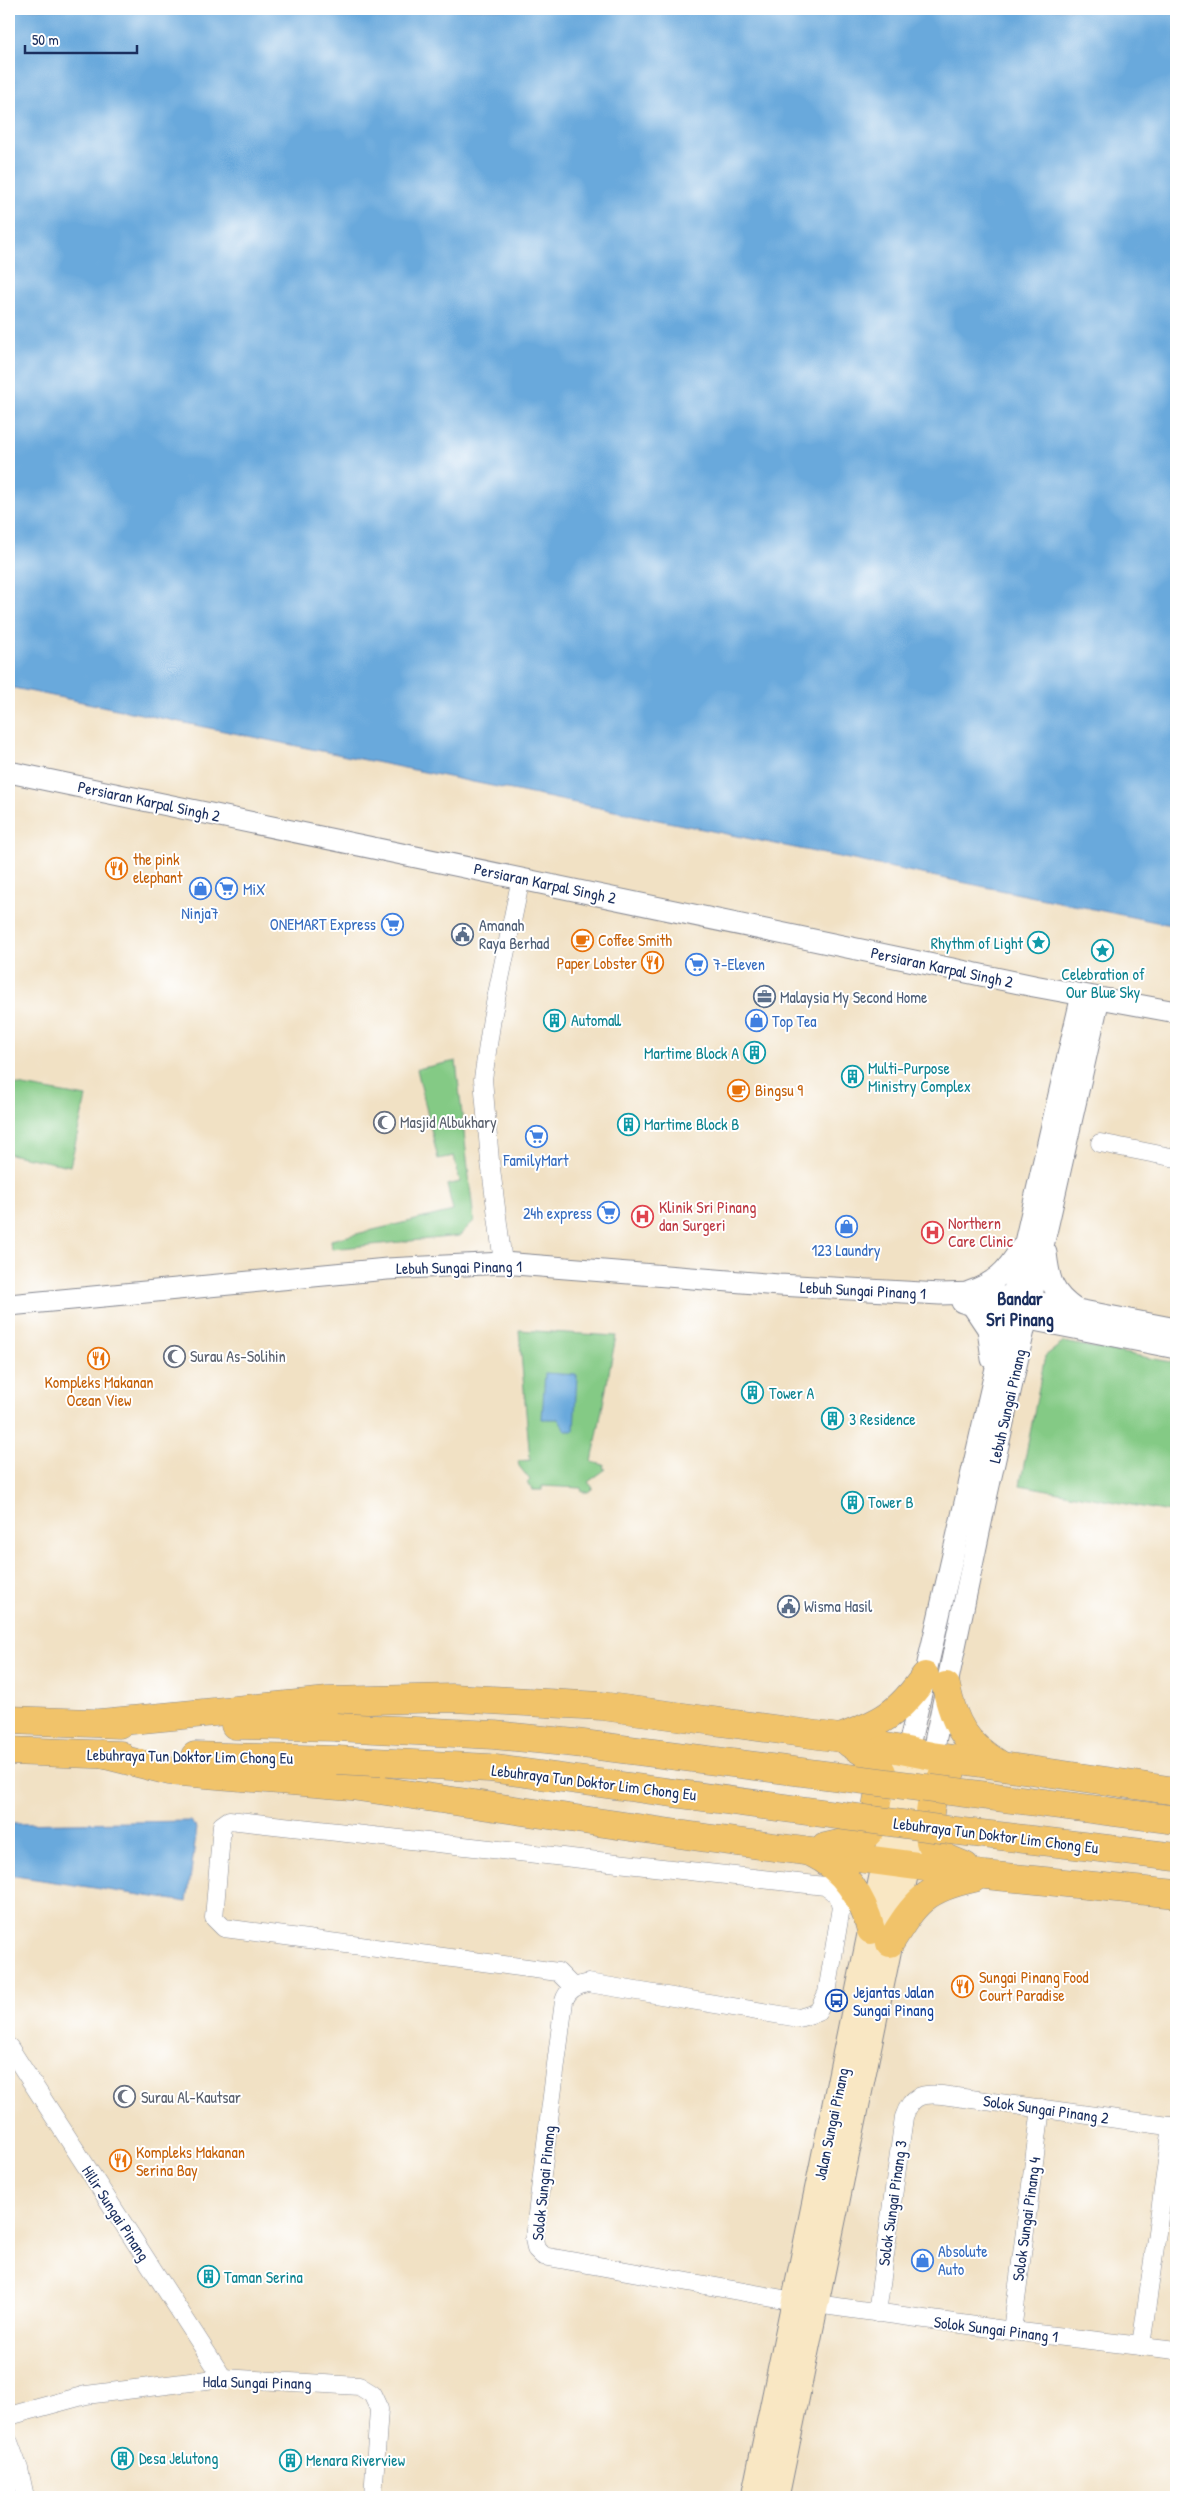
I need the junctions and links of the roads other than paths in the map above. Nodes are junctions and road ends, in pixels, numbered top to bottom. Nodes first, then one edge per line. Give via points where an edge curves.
1 (9, 772) edge
2 (521, 878) junction
3 (1090, 997) junction
4 (1176, 1012) edge
5 (1100, 1143) dead end
6 (1176, 1158) edge
7 (1036, 1236) junction
8 (503, 1263) junction
9 (969, 1299) junction
10 (9, 1305) edge
11 (1020, 1308) junction
12 (1072, 1318) junction
13 (1176, 1329) edge
14 (1176, 1348) edge
15 (1003, 1379) junction
16 (936, 1681) junction
17 (9, 1720) edge
18 (101, 1724) junction
19 (840, 1738) junction
20 (9, 1752) edge
21 (920, 1753) junction
22 (101, 1754) junction
23 (1005, 1767) junction
24 (1176, 1791) edge
25 (1176, 1820) edge
26 (806, 1851) junction
27 (1176, 1857) edge
28 (896, 1863) junction
29 (985, 1875) junction
30 (1176, 1894) edge
31 (880, 1937) junction
32 (569, 1995) junction
33 (9, 2047) edge
34 (917, 2098) joint
35 (1041, 2108) junction
36 (1174, 2126) edge
37 (805, 2302) junction
38 (877, 2313) junction
39 (1012, 2331) junction
40 (1141, 2346) junction
41 (1176, 2350) edge
42 (223, 2378) junction
43 (9, 2416) edge
44 (9, 2442) edge
45 (24, 2497) edge
46 (373, 2497) edge
47 (754, 2497) edge
48 (776, 2497) edge

1 - 2 street, Persiaran Karpal Singh 2
2 - 3 street, Persiaran Karpal Singh 2
2 - 8 street via 483,1079
3 - 4 street, Persiaran Karpal Singh 2
3 - 7 street, Lebuh Sungai Pinang
5 - 6 street
7 - 9 street via 1001,1275
7 - 11 street, Lebuh Sungai Pinang
7 - 12 street via 1050,1279
8 - 9 street, Lebuh Sungai Pinang 1 via 940,1294
8 - 10 street, Lebuh Sungai Pinang 1 via 387,1269
9 - 11 street, Lebuh Sungai Pinang 1
9 - 15 street via 988,1330
11 - 12 street, Lebuh Sungai Pinang 1
11 - 15 street, Lebuh Sungai Pinang
12 - 13 street, Lebuh Sungai Pinang 1
12 - 14 street, Lebuh Sungai Pinang 1
12 - 15 street via 1040,1336
15 - 16 street, Lebuh Sungai Pinang
16 - 19 highway via 897,1711 868,1728
16 - 21 street, Lebuh Sungai Pinang
16 - 23 highway via 960,1730 975,1748
17 - 18 highway, Lebuhraya Tun Doktor Lim Chong Eu
18 - 19 highway via 328,1701 453,1698 602,1706
18 - 25 highway, Lebuhraya Tun Doktor Lim Chong Eu, bridge via 336,1727 494,1735
19 - 21 highway
19 - 26 highway via 870,1755 880,1767 881,1782 873,1826 867,1835 856,1841
20 - 22 highway, Lebuhraya Tun Doktor Lim Chong Eu
21 - 23 highway
21 - 28 main road, Jalan Sungai Pinang
22 - 26 highway via 169,1771 351,1786
22 - 27 highway, Lebuhraya Tun Doktor Lim Chong Eu, bridge via 337,1760 489,1768 940,1829
23 - 24 highway
23 - 29 highway via 957,1770 944,1776 936,1788 928,1830 931,1846 941,1855
26 - 28 highway
26 - 31 highway via 830,1864 846,1879
28 - 29 highway
28 - 31 main road, Jalan Sungai Pinang
29 - 30 highway
29 - 31 highway via 929,1893
31 - 37 main road, Jalan Sungai Pinang
32 - 32 street via 558,1972 224,1928 214,1918 222,1825 229,1820 815,1884 825,1886 838,1895 841,1908 827,1993 818,2012 800,2018 588,1983
32 - 37 street, Solok Sungai Pinang via 534,2238 536,2249 544,2256
33 - 42 street, Hilir Sungai Pinang
34 - 35 street, Solok Sungai Pinang 2 via 926,2094 942,2095
34 - 38 street, Solok Sungai Pinang 3 via 908,2105 901,2134
35 - 36 street, Solok Sungai Pinang 2
35 - 39 street, Solok Sungai Pinang 4
36 - 40 street
37 - 38 street, Solok Sungai Pinang 1
37 - 47 main road, Jalan Sungai Pinang
37 - 48 main road, Jalan Sungai Pinang
38 - 39 street, Solok Sungai Pinang 1
39 - 40 street, Solok Sungai Pinang 1
40 - 41 street, Solok Sungai Pinang 1
42 - 43 street, Hala Sungai Pinang via 86,2395
42 - 46 street, Hala Sungai Pinang via 359,2386 372,2394 379,2409
44 - 45 street

